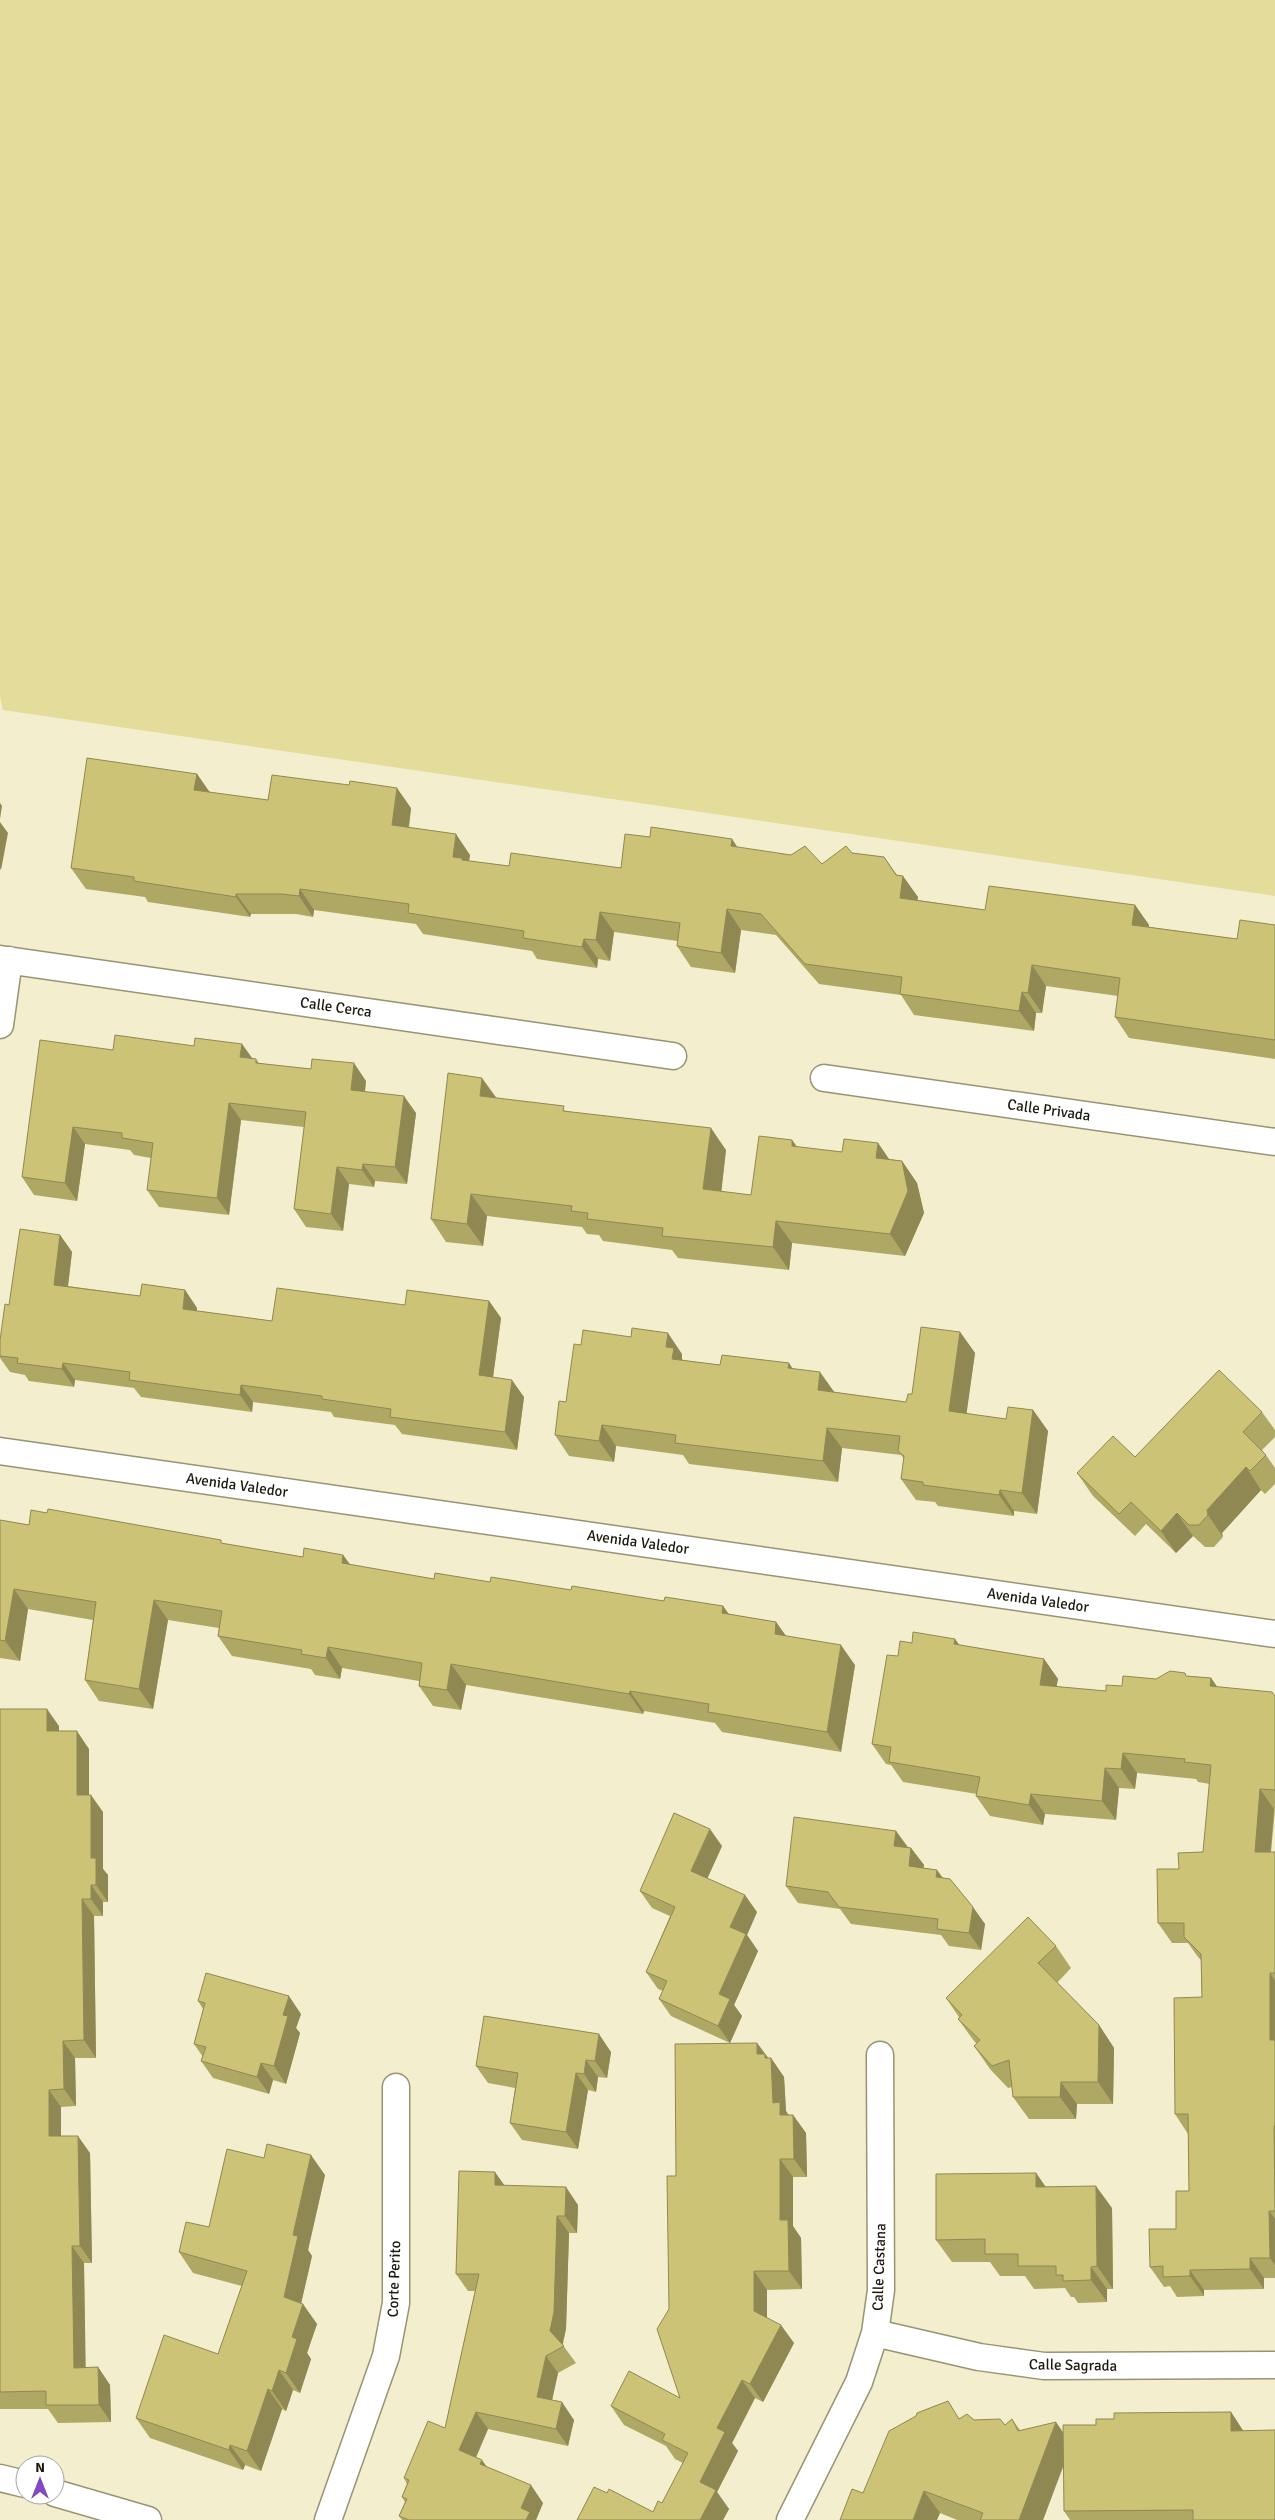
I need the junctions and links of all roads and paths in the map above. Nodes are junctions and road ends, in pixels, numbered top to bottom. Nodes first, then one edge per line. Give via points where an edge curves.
1 (5, 960) edge
2 (0, 1024) edge
3 (673, 1056) dead end
4 (824, 1078) dead end
5 (1275, 1142) edge
6 (0, 1451) edge
7 (1275, 1634) edge
8 (880, 2055) dead end
9 (396, 2087) dead end
10 (875, 2333) junction
11 (1275, 2365) edge
12 (0, 2478) edge
13 (15, 2482) edge
14 (65, 2496) edge
15 (148, 2520) edge
16 (328, 2520) edge
17 (790, 2520) edge

1 - 2 street
1 - 3 street, Calle Cerca
4 - 5 street, Calle Privada
6 - 7 street, Avenida Valedor
8 - 10 street, Calle Castana via 881,2290
9 - 16 street, Corte Perito via 396,2304 386,2356
10 - 11 street, Calle Sagrada via 979,2357 1044,2366
10 - 17 street, Calle Castana via 859,2382
12 - 13 street
14 - 15 street

